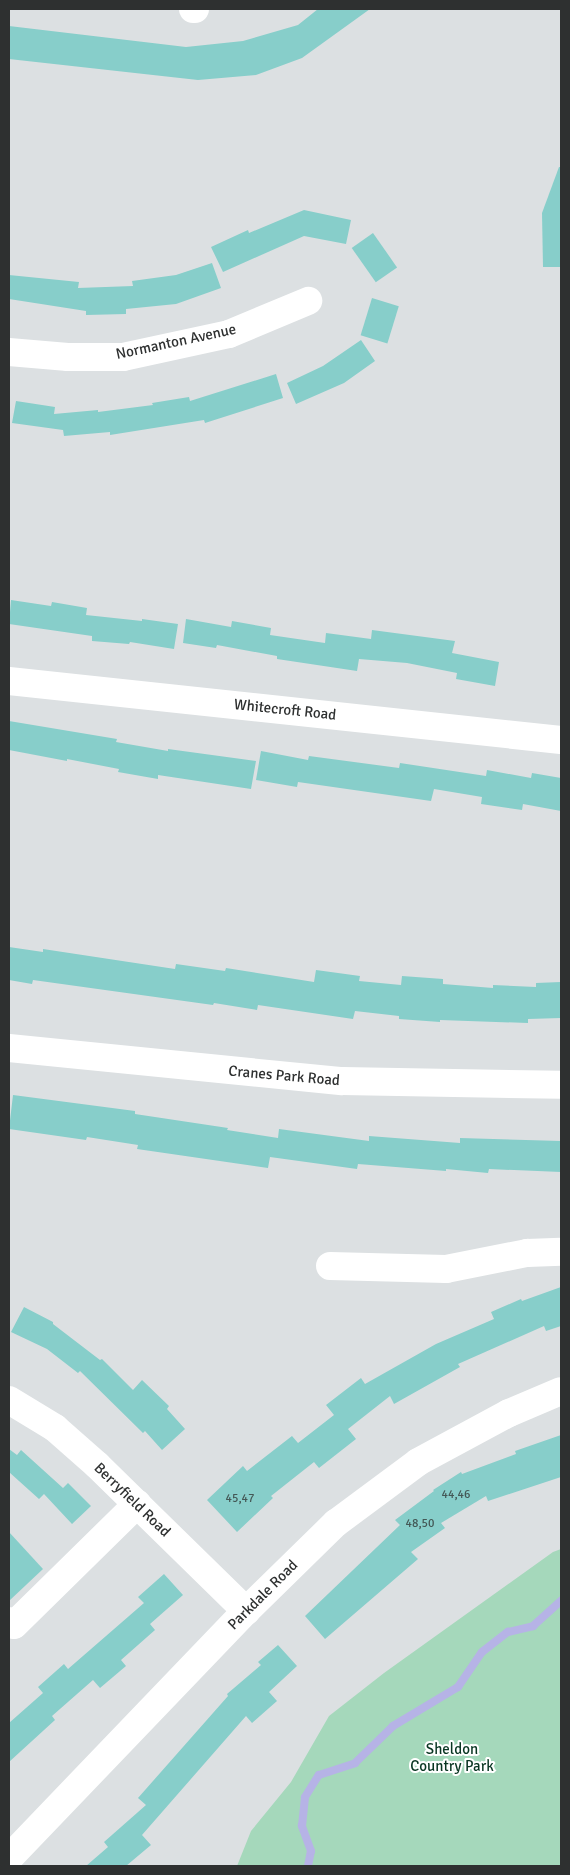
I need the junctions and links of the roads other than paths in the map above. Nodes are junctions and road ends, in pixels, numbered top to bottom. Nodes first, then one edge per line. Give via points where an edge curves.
1 (308, 301) dead end
2 (9, 352) edge
3 (9, 681) edge
4 (561, 740) edge
5 (9, 1048) edge
6 (561, 1085) edge
7 (561, 1252) edge
8 (330, 1266) dead end
9 (561, 1391) edge
10 (9, 1400) edge
11 (137, 1504) junction
12 (246, 1611) junction
13 (10, 1626) edge
14 (9, 1858) edge

1 - 2 street, Normanton Avenue via 229,334 123,356 68,357
3 - 4 street, Whitecroft Road
5 - 6 street, Cranes Park Road via 342,1081
7 - 8 street via 526,1253 446,1269
9 - 12 street, Parkdale Road via 509,1413 418,1462 336,1522
10 - 11 street, Berryfield Road via 55,1428
11 - 12 street, Berryfield Road
11 - 13 street
12 - 14 street, Parkdale Road

